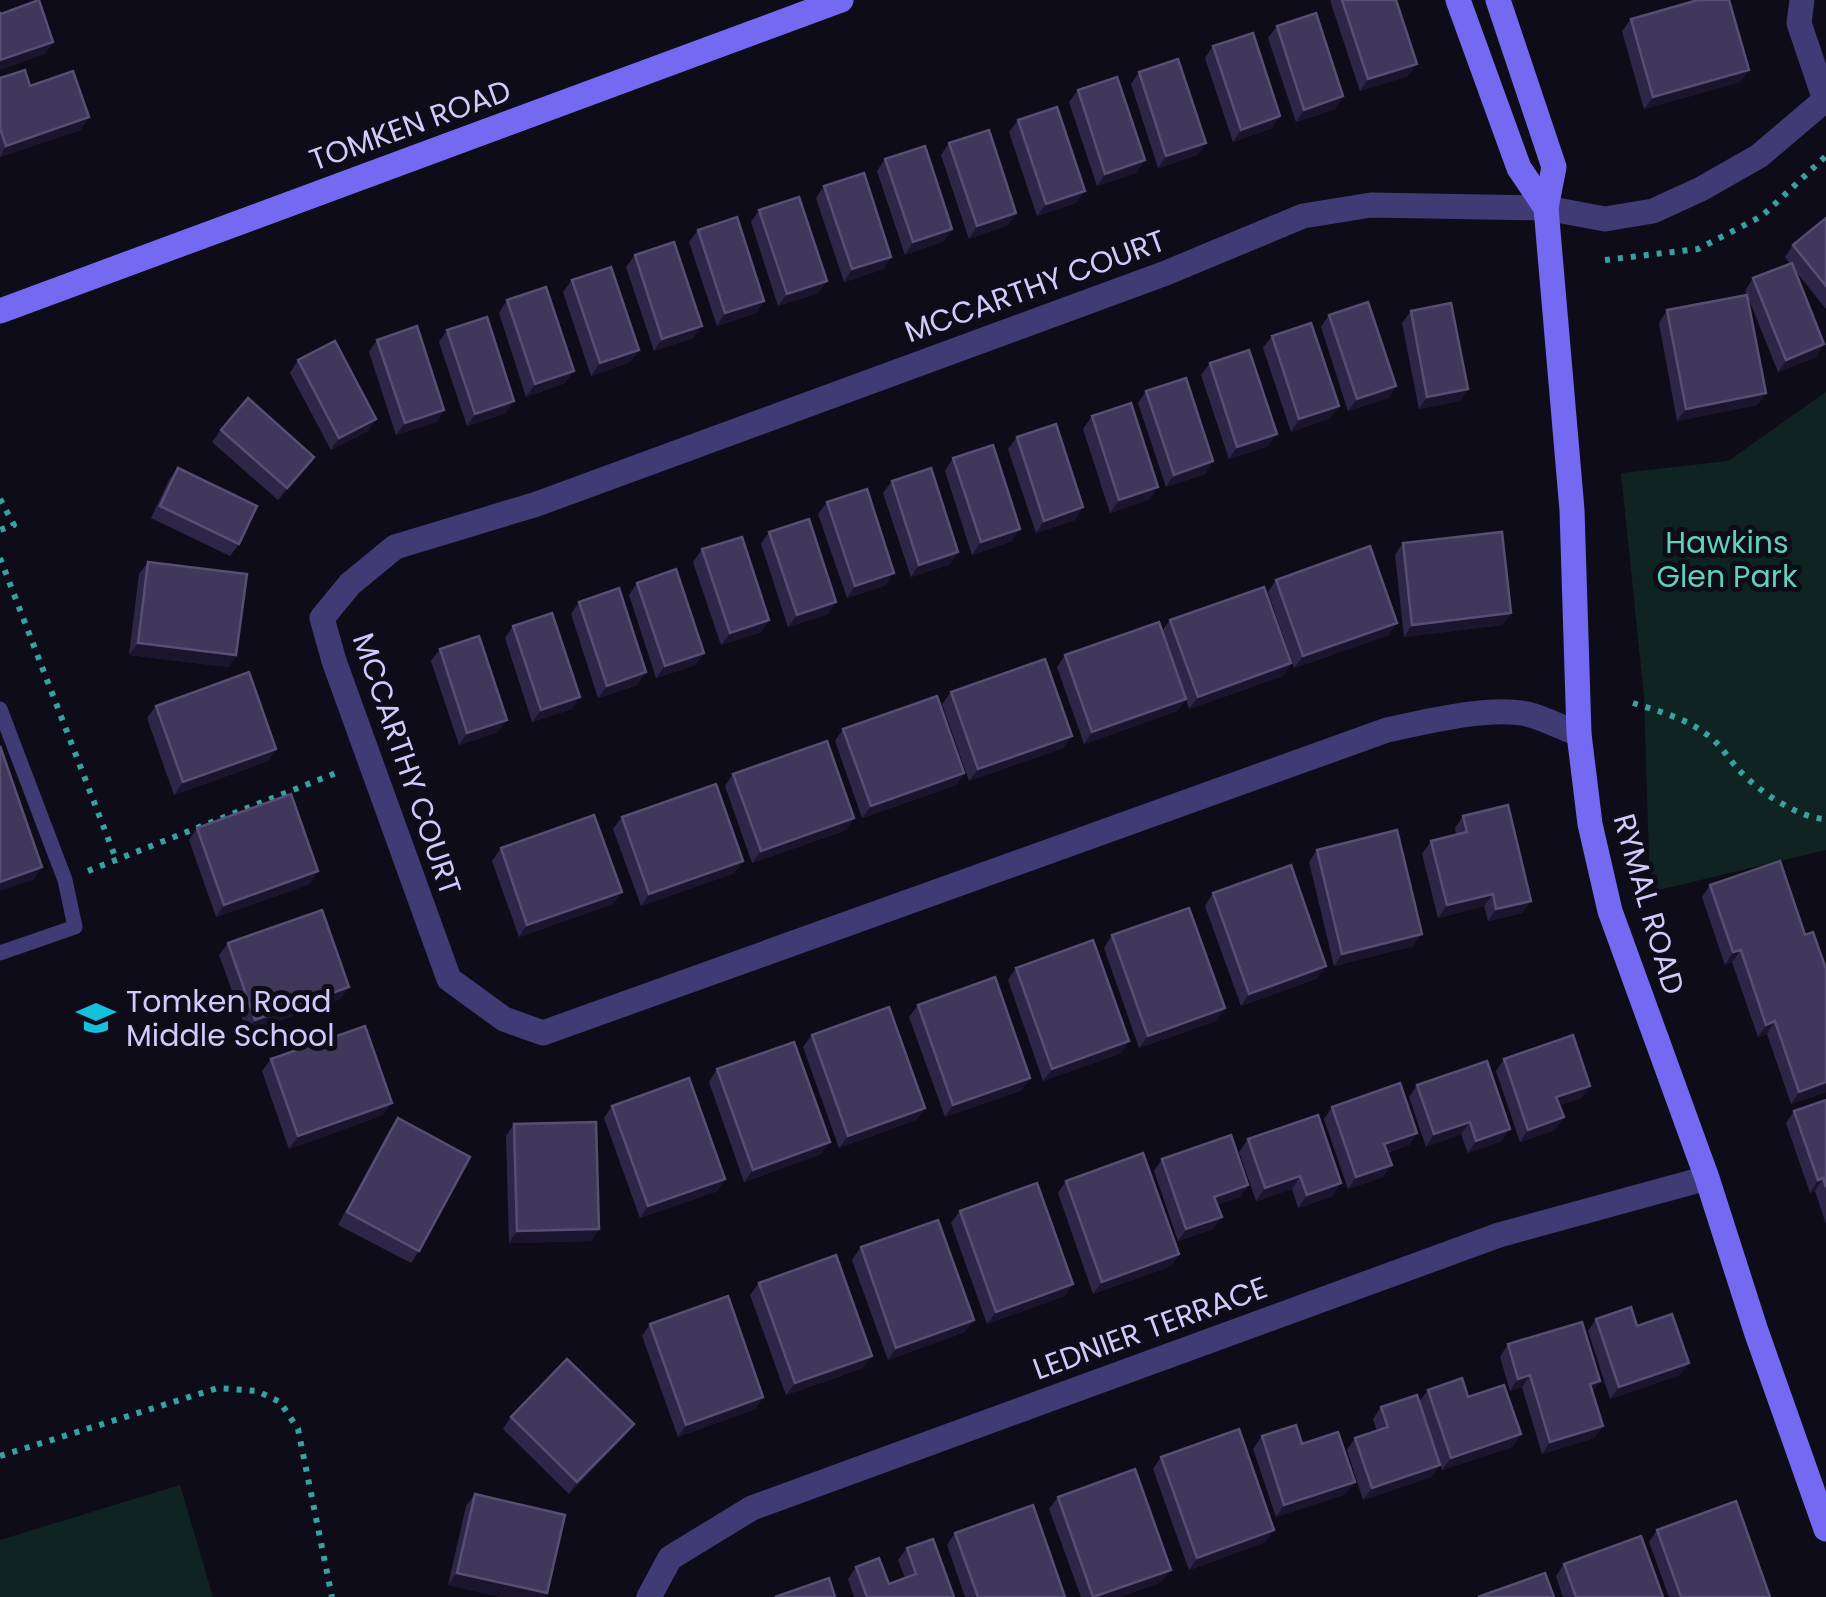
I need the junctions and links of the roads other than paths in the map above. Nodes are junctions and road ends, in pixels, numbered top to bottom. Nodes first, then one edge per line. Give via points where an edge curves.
1 (841, 0) edge
2 (1458, 0) edge
3 (1498, 0) edge
4 (1802, 0) edge
5 (1826, 99) edge
6 (1546, 208) junction
7 (0, 311) edge
8 (0, 709) edge
9 (1578, 734) junction
10 (0, 953) edge
11 (1707, 1178) junction
12 (1826, 1528) edge
13 (649, 1597) edge

1 - 7 street, TOMKEN ROAD
2 - 6 street, RYMAL ROAD via 1520,168
3 - 6 street, RYMAL ROAD via 1554,166
4 - 5 street via 1799,23
5 - 6 street via 1759,156 1653,211 1605,219
6 - 9 street, RYMAL ROAD via 1572,510
6 - 9 street, MCCARTHY COURT via 1372,205 1302,216 1166,273 537,504 394,547 322,618 449,979 504,1019 543,1032 1387,730 1510,713
8 - 10 lane via 66,880 74,927
9 - 11 street, RYMAL ROAD via 1610,911
11 - 12 street, RYMAL ROAD
11 - 13 street, LEDNIER TERRACE via 1499,1235 752,1508 670,1558

